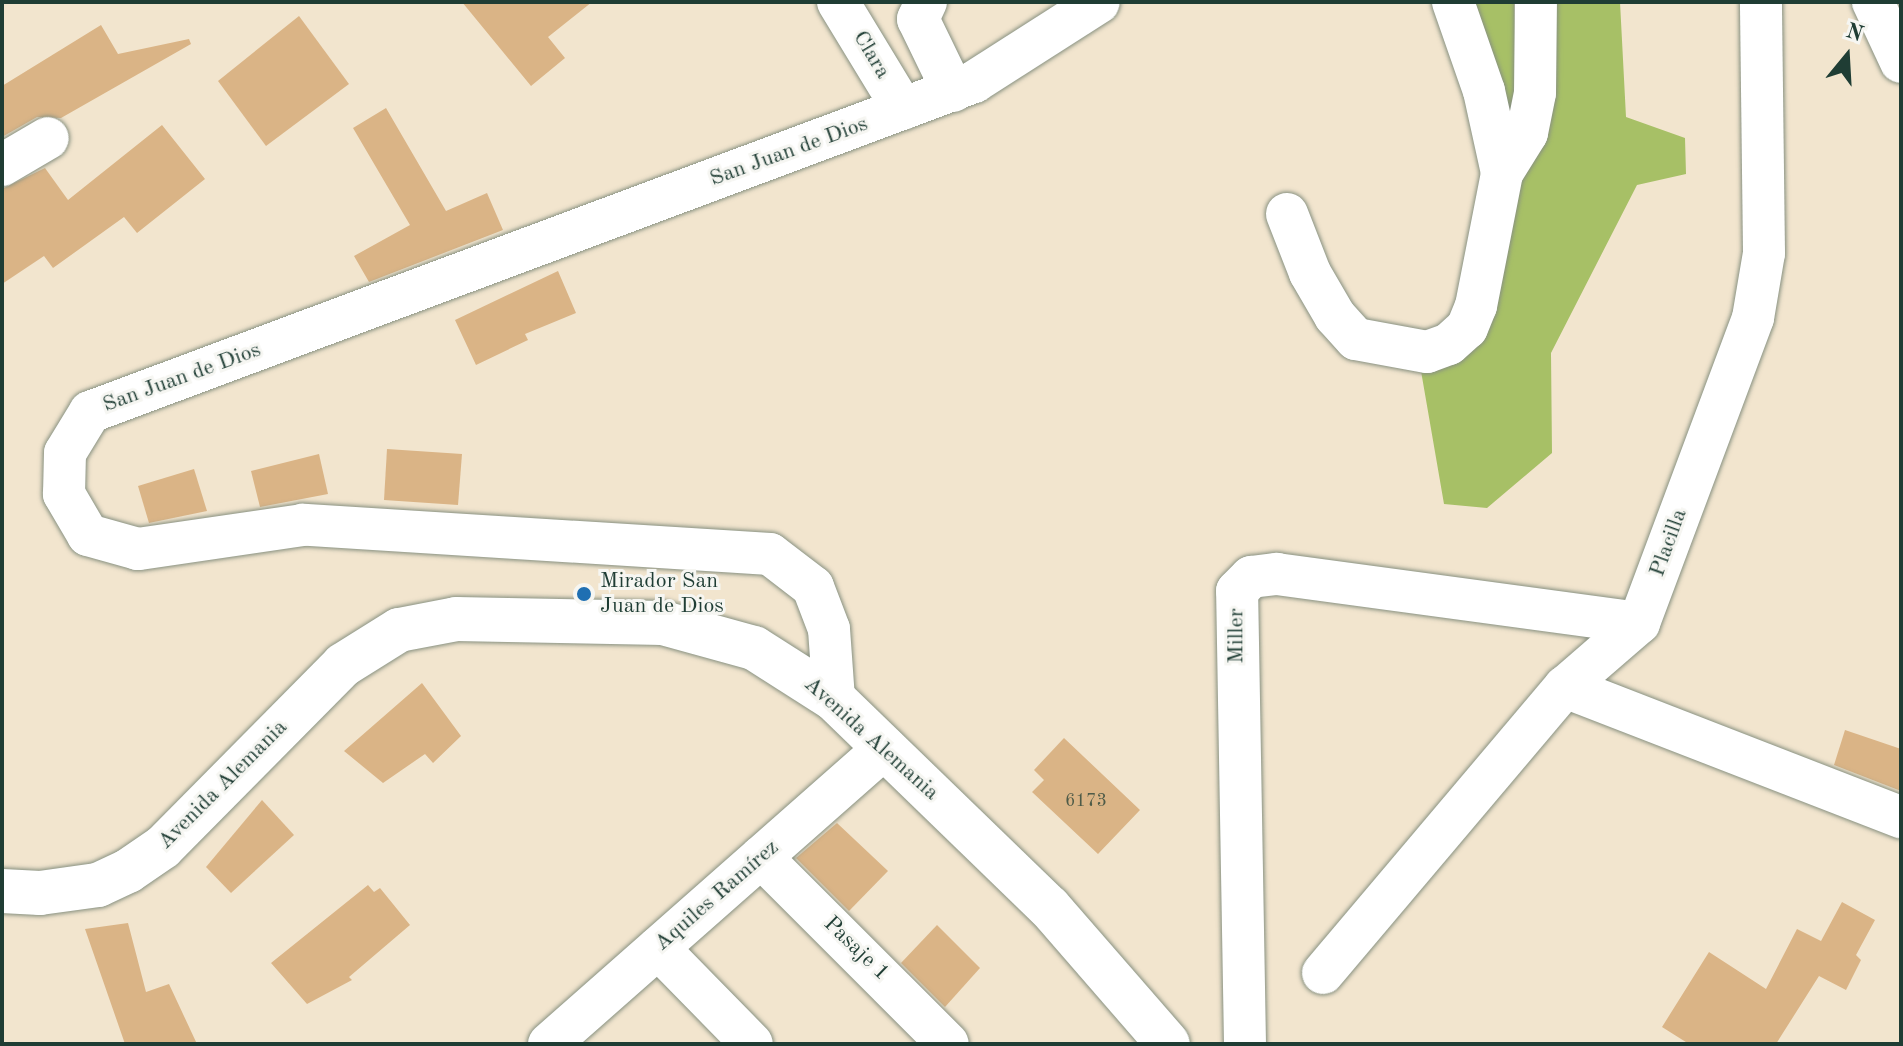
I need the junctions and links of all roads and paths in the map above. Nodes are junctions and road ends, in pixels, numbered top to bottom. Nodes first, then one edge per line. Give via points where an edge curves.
1 (838, 2) edge
2 (926, 2) edge
3 (1099, 2) edge
4 (1453, 2) edge
5 (1536, 2) edge
6 (1761, 2) edge
7 (1873, 2) edge
8 (1901, 62) edge
9 (953, 91) junction
10 (903, 109) junction
11 (48, 138) dead end
12 (2, 165) edge
13 (1502, 173) junction
14 (1287, 214) dead end
15 (1639, 623) junction
16 (1565, 687) junction
17 (834, 699) junction
18 (885, 748) junction
19 (1901, 817) edge
20 (761, 857) junction
21 (2, 891) edge
22 (658, 948) junction
23 (1323, 973) dead end
24 (552, 1043) edge
25 (752, 1044) edge
26 (948, 1044) edge
27 (1168, 1044) edge
28 (1245, 1044) edge

1 - 10 street, Clara
2 - 9 street via 918,19
3 - 9 street, San Juan de Dios
4 - 13 street via 1484,91
5 - 13 street via 1535,93 1527,133
6 - 15 street, Placilla via 1764,253 1753,318
7 - 8 street
9 - 10 street, San Juan de Dios
10 - 17 street, San Juan de Dios via 90,412 65,453 64,494 88,535 138,549 303,525 770,554 813,587 829,629
11 - 12 street
13 - 14 street via 1467,328 1449,344 1427,352 1356,339 1335,316 1310,273
15 - 16 street, Placilla
15 - 28 street, Miller via 1277,574 1251,577 1237,591
16 - 19 street
16 - 23 street, Placilla
17 - 18 main road, Avenida Alemania
17 - 21 main road, Avenida Alemania via 754,648 663,623 456,619 399,630 343,665 163,847 128,871 98,885 40,893
18 - 20 street, Aquiles Ramírez
18 - 27 main road, Avenida Alemania via 1049,907
20 - 22 street, Aquiles Ramírez
20 - 26 street, Pasaje 1
22 - 24 street, Aquiles Ramírez
22 - 25 street

